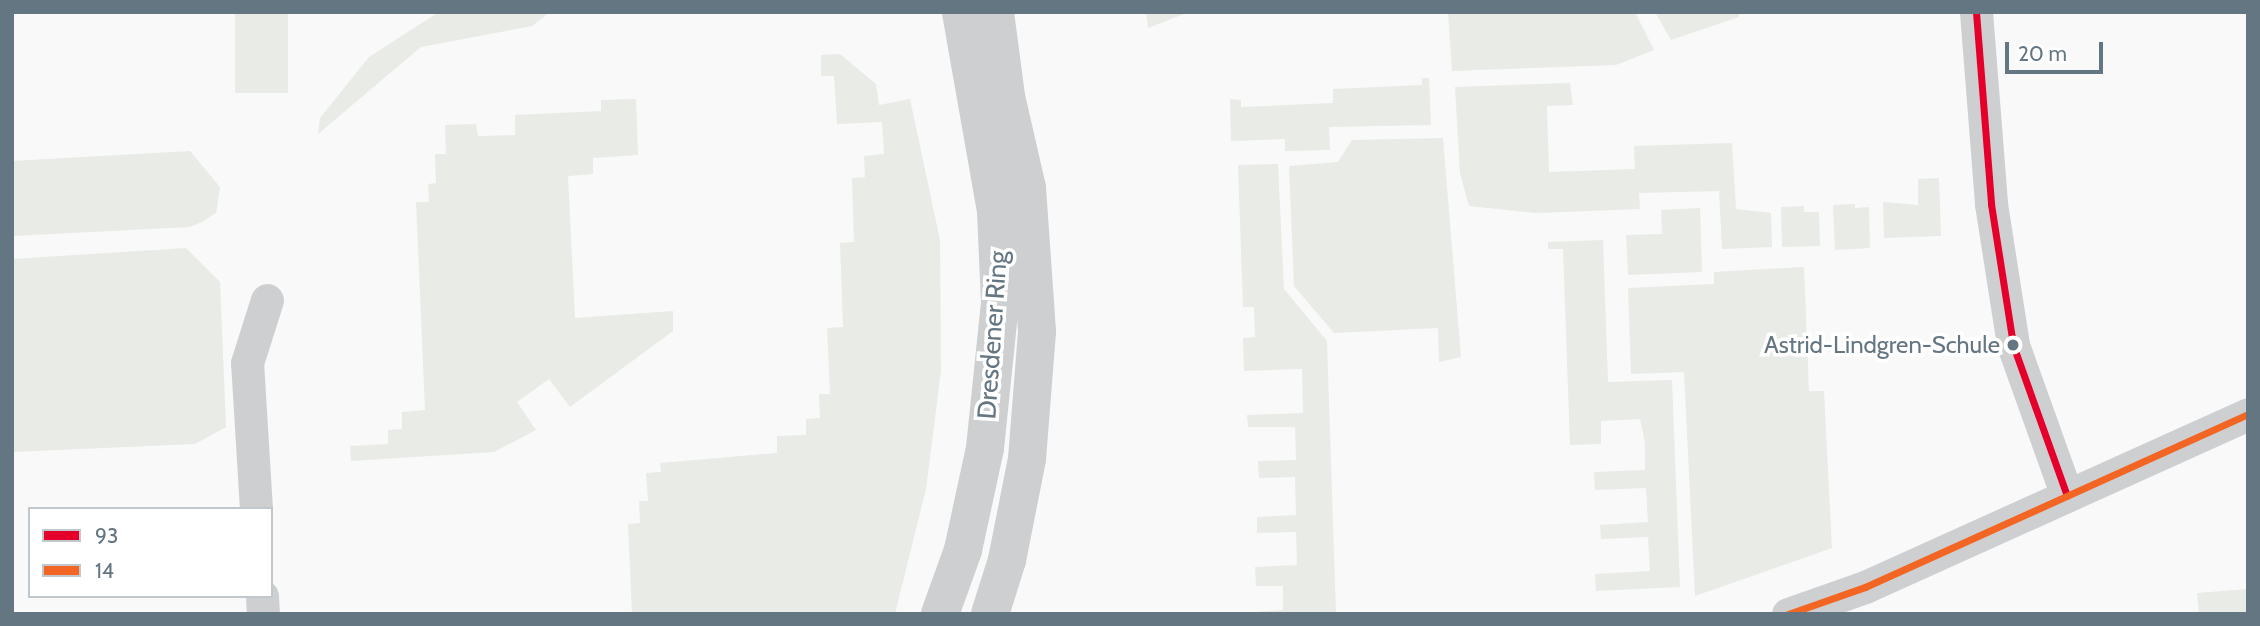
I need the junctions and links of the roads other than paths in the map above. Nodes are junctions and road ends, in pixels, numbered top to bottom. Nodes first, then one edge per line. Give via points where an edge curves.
1 (961, 12) edge
2 (995, 12) edge
3 (1976, 12) edge
4 (267, 300) dead end
5 (2248, 414) edge
6 (2067, 496) junction
7 (256, 507) edge
8 (940, 614) edge
9 (990, 614) edge
10 (1788, 614) edge

1 - 8 street, Dresdener Ring via 996,211 999,314 985,448 963,551
2 - 9 street, Dresdener Ring via 1029,202 1037,331 1027,458 1007,560
3 - 6 street via 1990,204 2013,345
4 - 7 street via 247,363
5 - 6 street
6 - 10 street via 1865,587

